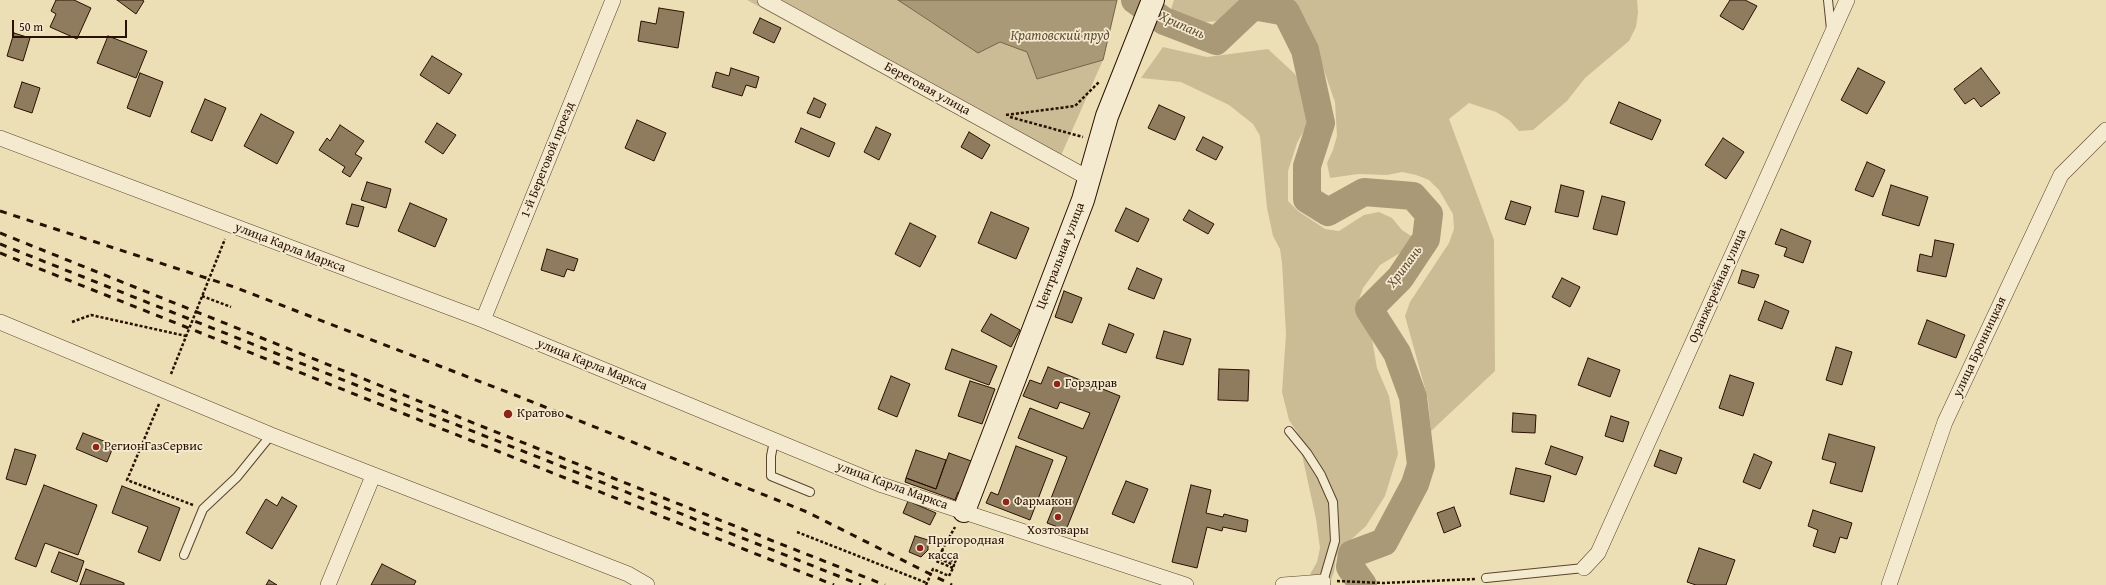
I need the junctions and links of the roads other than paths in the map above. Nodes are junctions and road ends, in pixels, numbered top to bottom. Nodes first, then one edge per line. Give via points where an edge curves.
1 (613, 0) edge
2 (765, 0) edge
3 (1153, 0) edge
4 (1828, 0) edge
5 (1847, 0) edge
6 (1832, 32) junction
7 (2106, 130) edge
8 (0, 138) edge
9 (1090, 179) junction
10 (483, 320) junction
11 (0, 322) edge
12 (1289, 431) dead end
13 (271, 435) junction
14 (774, 441) junction
15 (373, 476) junction
16 (810, 492) dead end
17 (964, 511) junction
18 (184, 555) dead end
19 (1584, 568) joint
20 (1486, 578) road end
21 (1323, 582) joint
22 (328, 585) edge
23 (647, 585) edge
24 (1186, 585) edge
25 (1282, 585) edge
26 (1889, 585) edge

1 - 10 street, 1-й Береговой проезд
2 - 9 street, Береговая улица
3 - 9 street, Центральная улица via 1107,116
4 - 6 lane
5 - 6 street, Оранжерейная улица
6 - 19 street, Оранжерейная улица via 1598,553
7 - 26 street, улица Бронницкая via 2061,175 1945,422
8 - 10 street, улица Карла Маркса
9 - 17 street, Центральная улица
10 - 14 street, улица Карла Маркса
11 - 13 street
12 - 21 lane via 1307,452 1333,502 1335,541
13 - 15 street
13 - 18 lane via 236,477 203,509
14 - 16 lane via 771,476
14 - 17 street, улица Карла Маркса via 882,486
15 - 22 street
15 - 23 street via 628,574
17 - 24 street, улица Карла Маркса
19 - 20 lane
21 - 25 street

